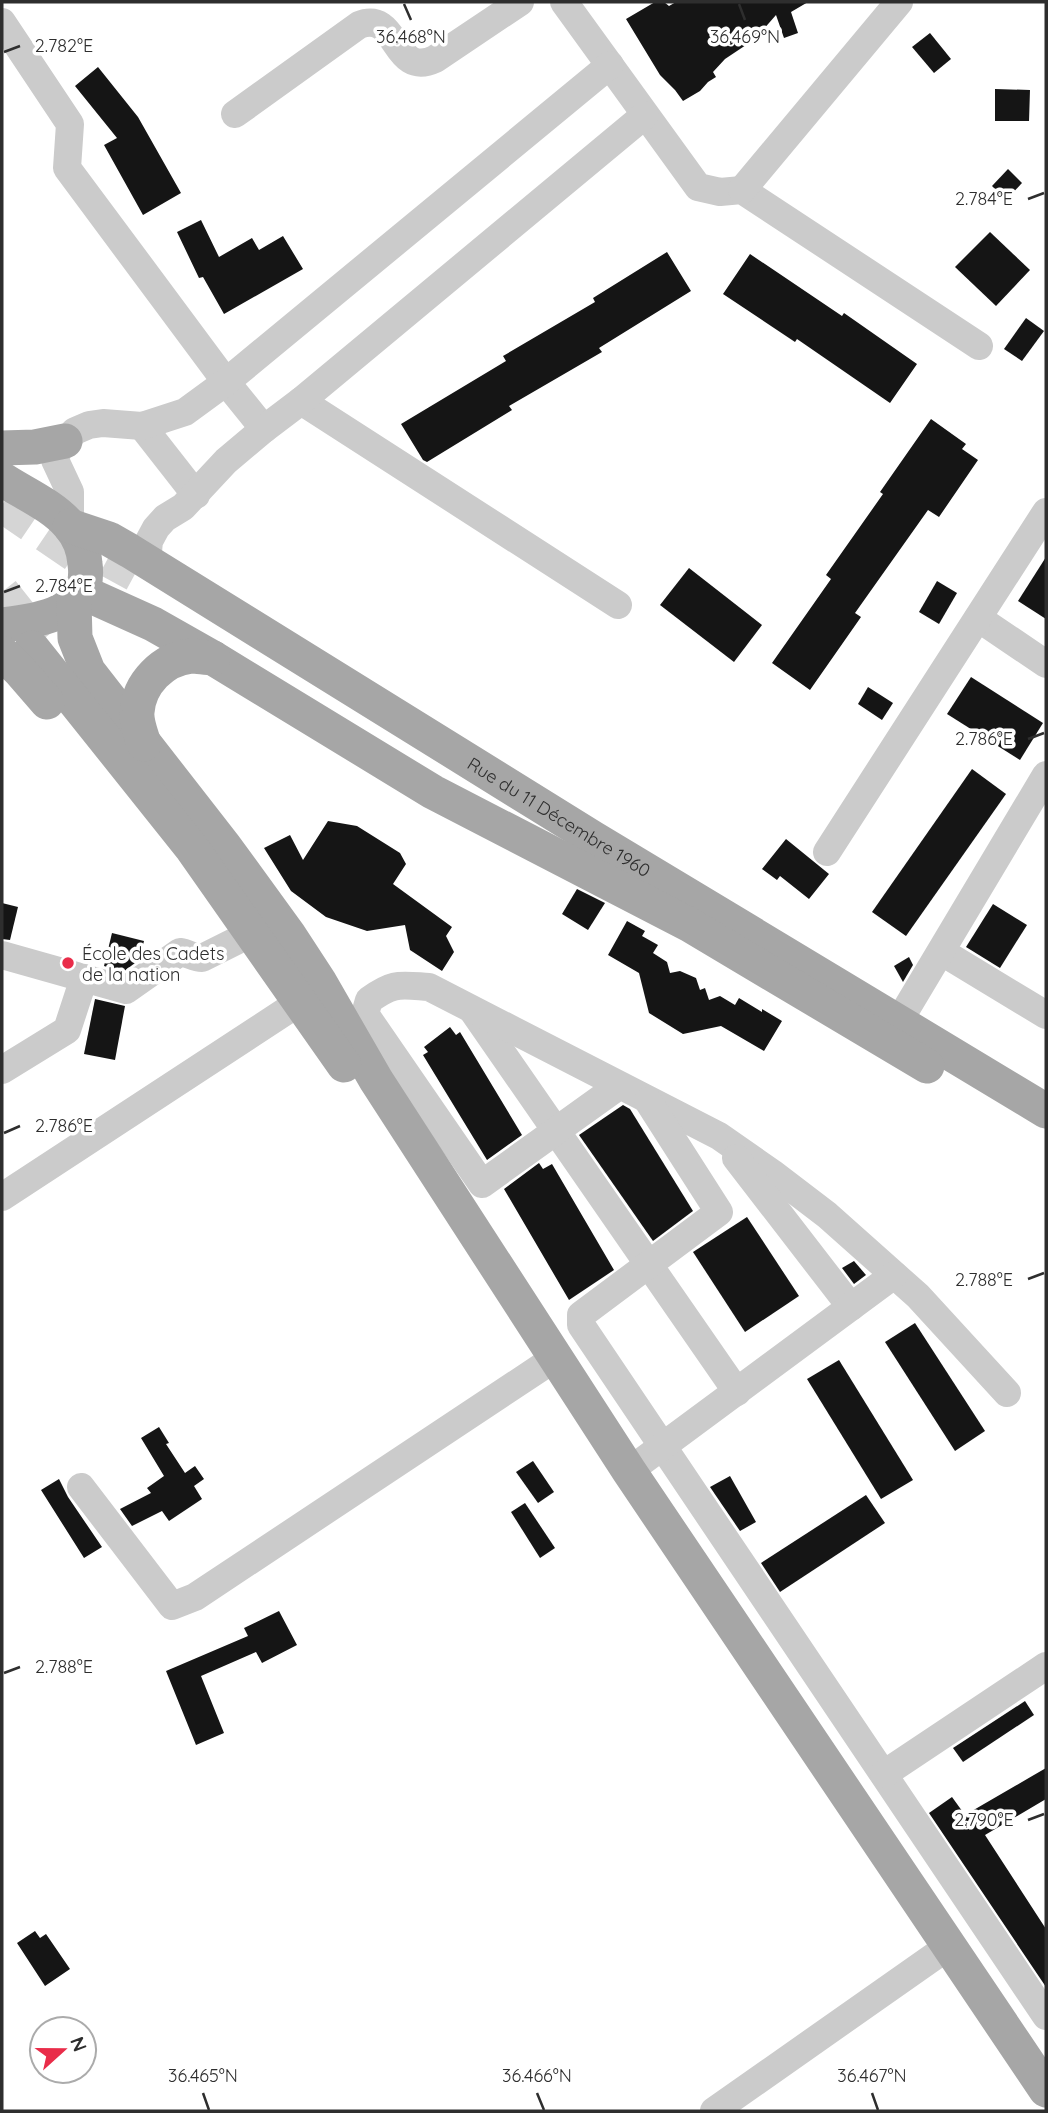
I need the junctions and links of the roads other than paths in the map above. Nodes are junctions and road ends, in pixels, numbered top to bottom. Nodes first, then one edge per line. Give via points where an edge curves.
1 (520, 2) edge
2 (564, 2) edge
3 (899, 2) edge
4 (2, 22) edge
5 (610, 65) junction
6 (235, 114) dead end
7 (645, 115) junction
8 (742, 190) junction
9 (979, 346) dead end
10 (226, 382) junction
11 (301, 401) junction
12 (142, 426) junction
13 (264, 429) junction
14 (65, 441) junction
15 (2, 448) edge
16 (2, 479) edge
17 (196, 495) junction
18 (1046, 512) edge
19 (70, 526) junction
20 (114, 581) junction
21 (618, 605) dead end
22 (978, 618) junction
23 (2, 625) edge
24 (25, 648) edge
25 (214, 658) junction
26 (1046, 664) edge
27 (144, 744) junction
28 (1046, 775) edge
29 (827, 852) dead end
30 (588, 854) junction
31 (236, 941) junction
32 (942, 952) junction
33 (2, 955) edge
34 (84, 978) junction
35 (472, 1009) junction
36 (286, 1011) junction
37 (1046, 1015) edge
38 (898, 1021) junction
39 (2, 1070) edge
40 (620, 1084) junction
41 (372, 1094) junction
42 (647, 1098) junction
43 (1046, 1111) edge
44 (556, 1130) junction
45 (719, 1136) junction
46 (1046, 1138) edge
47 (2, 1197) edge
48 (649, 1265) junction
49 (894, 1275) junction
50 (851, 1307) junction
51 (543, 1366) junction
52 (737, 1392) junction
53 (1007, 1393) dead end
54 (664, 1445) junction
55 (629, 1471) junction
56 (81, 1487) dead end
57 (1046, 1666) edge
58 (884, 1774) junction
59 (939, 1953) junction
60 (1046, 2016) edge
61 (1046, 2090) edge
62 (714, 2111) edge
63 (1046, 2111) edge

1 - 6 lane via 435,59 421,63 407,58 379,24 366,22
2 - 5 lane
3 - 8 lane
4 - 10 lane via 69,124 67,168
5 - 7 lane
5 - 10 lane
7 - 8 lane via 698,187
7 - 11 lane
8 - 9 lane
10 - 12 lane via 185,412
10 - 13 lane
11 - 13 lane
11 - 21 lane
12 - 14 lane via 89,425
12 - 17 lane
13 - 17 lane via 226,461
14 - 15 main road
14 - 19 lane via 55,460 70,492
16 - 19 main road
17 - 20 lane via 165,518
18 - 22 lane
19 - 20 main road via 80,541 87,577
19 - 20 main road, Rue du 11 Décembre 1960 via 109,539
20 - 23 main road via 57,613
20 - 25 main road, Rue du 11 Décembre 1960 via 153,624
20 - 27 main road via 75,638 88,671
20 - 30 main road, Rue du 11 Décembre 1960
22 - 26 lane
22 - 29 lane
24 - 31 main road via 38,690
24 - 41 main road via 191,847 335,1051
25 - 27 main road via 176,660 152,676 136,714
25 - 30 main road, Rue du 11 Décembre 1960 via 433,792
27 - 41 main road via 225,847 319,981
28 - 32 lane
30 - 38 main road, Rue du 11 Décembre 1960
30 - 46 main road, Rue du 11 Décembre 1960 via 690,925
31 - 34 lane via 202,958 180,952 127,990
31 - 36 main road
32 - 37 lane
32 - 38 lane
33 - 34 lane
34 - 39 lane via 67,1031
35 - 40 lane
35 - 44 lane
35 - 44 lane via 429,987 396,984 369,1000 365,1014 482,1184
36 - 41 main road via 321,1056
36 - 47 lane
38 - 43 main road, Rue du 11 Décembre 1960
40 - 42 lane
40 - 44 lane
41 - 51 main road
41 - 55 main road
42 - 45 lane
42 - 48 lane via 719,1212
44 - 48 lane
45 - 49 lane via 827,1215
45 - 50 lane
48 - 52 lane
48 - 54 lane via 581,1315 581,1325
49 - 50 lane
49 - 53 lane
50 - 52 lane
51 - 56 lane via 195,1597 172,1606
51 - 59 main road
52 - 54 lane
54 - 55 lane
54 - 58 lane
55 - 61 main road
57 - 58 lane
58 - 60 lane
59 - 62 lane
59 - 63 main road

